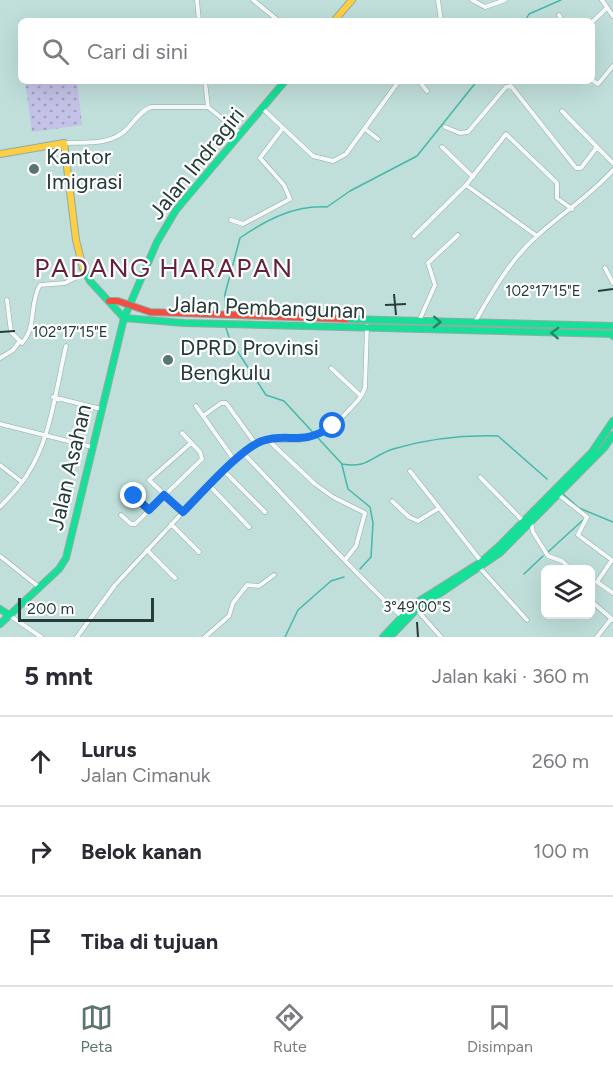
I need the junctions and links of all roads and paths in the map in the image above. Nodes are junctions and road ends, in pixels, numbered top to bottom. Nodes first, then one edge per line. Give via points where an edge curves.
1 (197, 0) edge
2 (253, 0) edge
3 (351, 0) edge
4 (438, 0) edge
5 (472, 0) edge
6 (505, 0) edge
7 (602, 0) edge
8 (607, 8) junction
9 (560, 15) dead end
10 (613, 16) edge
11 (199, 18) edge
12 (275, 18) edge
13 (336, 18) edge
14 (441, 18) edge
15 (561, 18) edge
16 (595, 19) edge
17 (613, 66) edge
18 (595, 82) edge
19 (205, 84) edge
20 (283, 84) edge
21 (397, 84) edge
22 (421, 84) edge
23 (505, 84) edge
24 (507, 87) junction
25 (426, 91) dead end
26 (208, 106) junction
27 (262, 109) junction
28 (562, 111) dead end
29 (445, 127) dead end
30 (283, 129) junction
31 (365, 129) junction
32 (241, 134) junction
33 (378, 139) dead end
34 (64, 143) junction
35 (442, 147) dead end
36 (597, 147) junction
37 (0, 154) edge
38 (613, 163) edge
39 (613, 170) edge
40 (473, 177) junction
41 (466, 185) junction
42 (572, 208) junction
43 (231, 220) dead end
44 (458, 235) dead end
45 (414, 236) dead end
46 (537, 236) junction
47 (605, 268) dead end
48 (85, 273) junction
49 (613, 284) edge
50 (7, 300) dead end
51 (109, 301) junction
52 (128, 306) junction
53 (124, 318) junction
54 (259, 321) junction
55 (418, 321) junction
56 (475, 322) junction
57 (367, 324) junction
58 (613, 326) edge
59 (472, 331) junction
60 (612, 335) edge
61 (19, 342) junction
62 (66, 346) dead end
63 (0, 358) edge
64 (331, 368) dead end
65 (361, 396) junction
66 (54, 397) junction
67 (196, 406) dead end
68 (101, 409) junction
69 (203, 416) junction
70 (613, 421) edge
71 (0, 424) edge
72 (182, 433) dead end
73 (45, 435) junction
74 (613, 435) edge
75 (267, 439) junction
76 (190, 443) junction
77 (255, 443) junction
78 (92, 447) junction
79 (243, 453) junction
80 (235, 461) junction
81 (0, 465) edge
82 (410, 471) dead end
83 (225, 472) junction
84 (480, 477) dead end
85 (22, 482) junction
86 (210, 486) junction
87 (164, 495) junction
88 (559, 495) junction
89 (134, 496) dead end
90 (392, 501) dead end
91 (0, 507) edge
92 (439, 508) junction
93 (149, 510) junction
94 (183, 512) junction
95 (265, 512) dead end
96 (121, 515) dead end
97 (528, 523) junction
98 (171, 524) junction
99 (249, 527) dead end
100 (147, 550) junction
101 (199, 552) dead end
102 (0, 555) edge
103 (345, 560) junction
104 (613, 560) edge
105 (480, 565) junction
106 (566, 565) edge
107 (274, 575) dead end
108 (175, 578) dead end
109 (40, 588) junction
110 (613, 593) edge
111 (595, 604) edge
112 (0, 609) edge
113 (417, 609) junction
114 (9, 615) junction
115 (401, 616) junction
116 (0, 620) edge
117 (527, 620) dead end
118 (612, 620) edge
119 (0, 624) edge
120 (41, 637) edge
121 (77, 637) edge
122 (206, 637) edge
123 (383, 637) edge
124 (390, 637) edge
125 (441, 637) edge
126 (597, 637) edge

1 - 11 street
2 - 12 street
3 - 13 main road
4 - 14 street
5 - 6 street via 485,7
7 - 8 street
8 - 10 street
8 - 16 street
9 - 15 street
17 - 18 street via 598,84
19 - 26 street
20 - 27 main road, Jalan Indragiri
21 - 31 street
22 - 25 street
23 - 24 street
24 - 29 street via 468,132
24 - 36 street via 512,88 576,168 580,169
26 - 32 street
26 - 34 street via 151,107 113,140
27 - 30 street
27 - 32 main road, Jalan Indragiri
28 - 36 street
30 - 31 street via 313,156 333,161 346,154
30 - 43 street via 260,158 284,185 290,199 243,224
31 - 33 street
32 - 52 main road, Jalan Indragiri via 176,210 143,269
34 - 37 main road
34 - 48 main road via 76,240
35 - 40 street
36 - 38 street
39 - 42 street
40 - 41 street
40 - 42 street via 502,136 508,134 558,183 557,198
41 - 45 street
41 - 46 street
42 - 46 street
44 - 55 street via 428,263 435,285
46 - 56 street via 509,268
47 - 49 street
48 - 51 main road
48 - 61 street via 65,283 39,285 28,337
50 - 61 street via 9,328
51 - 52 main road, Jalan Pembangunan
51 - 53 main road
52 - 53 main road, Jalan Asahan
52 - 54 main road, Jalan Pembangunan via 150,312
53 - 54 main road, Jalan Pembangunan via 184,323
53 - 68 main road, Jalan Asahan
54 - 57 main road, Jalan Pembangunan
55 -> 56 main road, Jalan Pembangunan
55 - 57 main road, Jalan Pembangunan
56 - 58 main road, Jalan Pembangunan
56 - 59 main road
57 - 59 main road, Jalan Pembangunan
57 - 65 street via 367,376
60 -> 59 main road, Jalan Pembangunan
61 - 63 street
62 - 66 street
64 - 65 street
65 - 75 street via 321,433 309,438
66 - 68 street
66 - 73 street
67 - 69 street
68 - 78 main road, Jalan Asahan
69 - 77 street via 226,403
69 - 80 street
70 - 97 main road via 592,452
71 - 73 street
72 - 76 street
73 - 78 street
73 - 85 street
74 - 88 main road
75 - 77 street
75 - 103 street via 315,484 365,513 356,546
76 - 87 street via 202,459
76 - 87 street via 149,479
77 - 79 street
78 - 109 main road, Jalan Asahan via 66,558
79 - 80 street
79 - 103 street
80 - 83 street
81 - 85 street
82 - 92 street
83 - 86 street
83 - 95 street
84 - 97 street
85 - 91 street
86 - 94 street
86 - 99 street
87 - 93 street
87 - 94 street
88 - 97 main road
88 - 104 street via 587,517 578,535
89 - 93 street
90 - 92 street via 418,521
92 - 105 street
93 - 96 street via 133,524
94 - 98 street
97 - 105 main road
97 - 106 street via 548,556
98 - 100 street
98 - 101 street
100 - 108 street
100 - 121 street
102 - 109 street
103 - 115 street
104 - 110 street via 597,582
105 - 113 main road
105 - 115 main road
105 - 117 street
107 - 122 street via 259,586 247,585 232,603 229,616
109 - 114 main road, Jalan Asahan
111 - 118 street
112 - 114 main road
113 - 124 main road
113 - 125 street
114 - 116 main road
114 - 119 main road
114 - 120 street
115 - 123 main road
118 - 126 street

